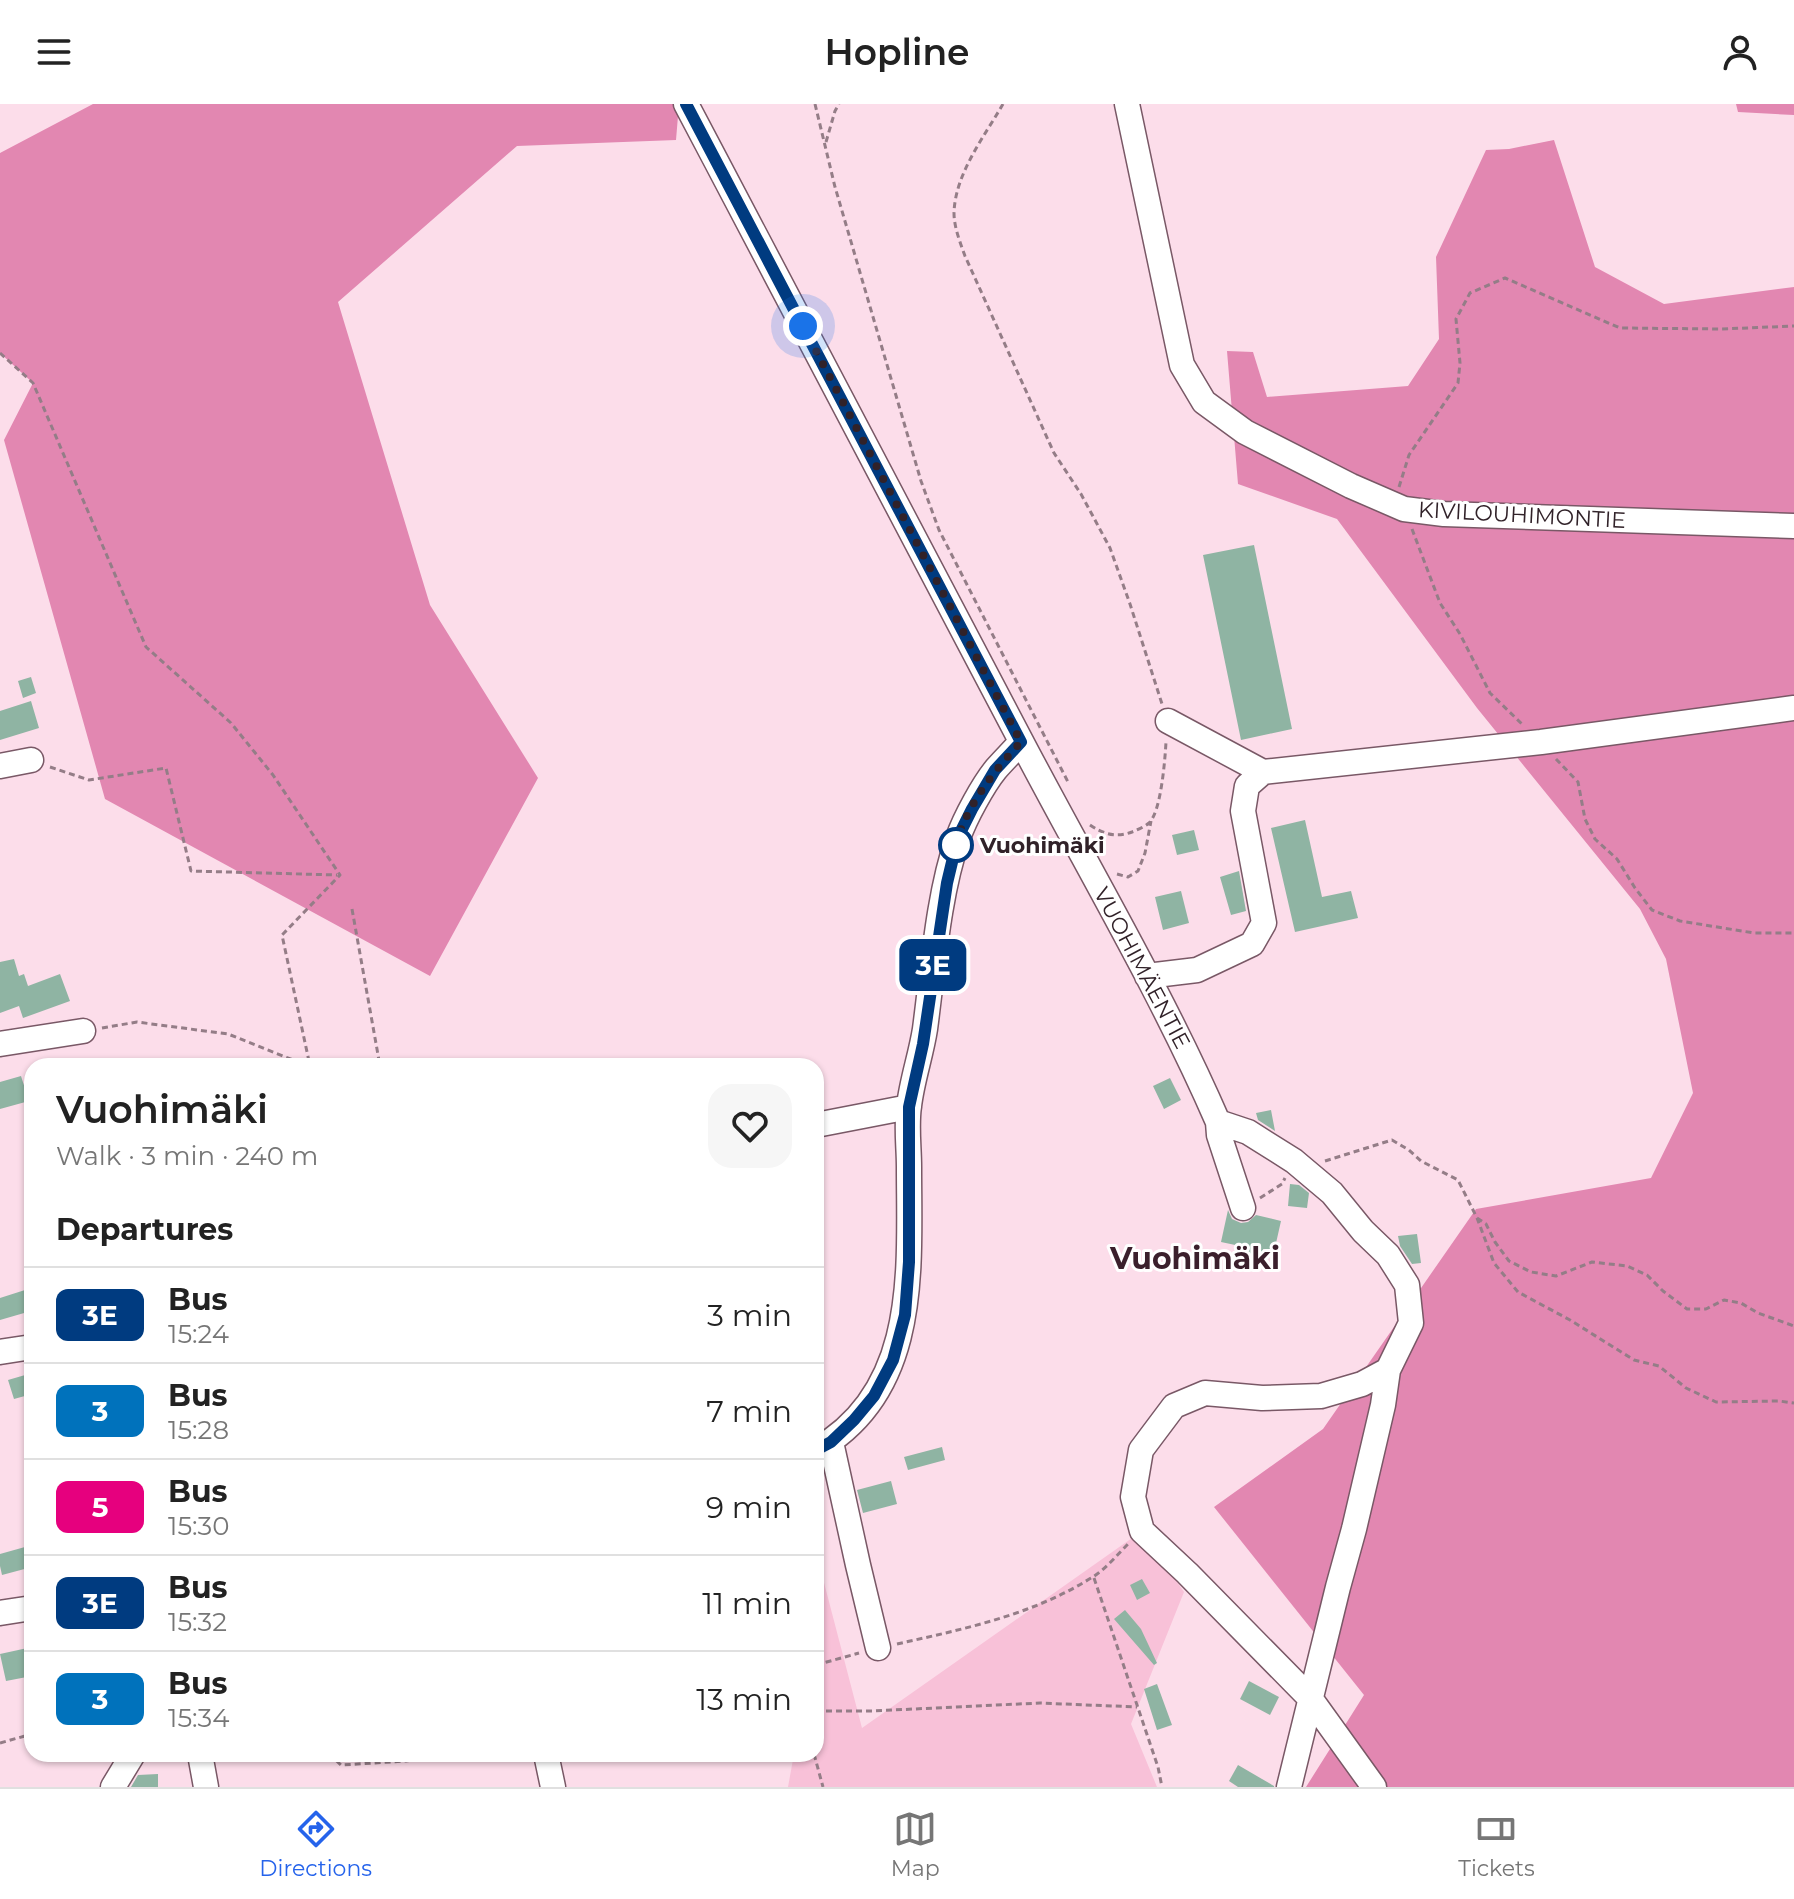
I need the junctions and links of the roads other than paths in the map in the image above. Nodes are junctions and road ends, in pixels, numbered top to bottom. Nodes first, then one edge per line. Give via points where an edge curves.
1 (686, 104) edge
2 (1127, 104) edge
3 (1794, 526) edge
4 (1794, 708) edge
5 (1168, 721) road end
6 (1021, 742) junction
7 (31, 760) road end
8 (0, 766) edge
9 (1263, 772) junction
10 (1147, 976) junction
11 (83, 1031) road end
12 (0, 1044) edge
13 (909, 1107) junction
14 (1218, 1122) junction
15 (824, 1123) edge
16 (1243, 1208) road end
17 (24, 1348) edge
18 (0, 1352) edge
19 (1388, 1370) junction
20 (824, 1446) edge
21 (24, 1609) edge
22 (0, 1613) edge
23 (878, 1648) road end
24 (1310, 1698) junction
25 (128, 1762) edge
26 (201, 1762) edge
27 (548, 1762) edge
28 (113, 1787) edge
29 (206, 1787) edge
30 (553, 1787) edge
31 (1289, 1787) edge
32 (1374, 1787) edge

1 - 6 street, VUOHIMÄENTIE
2 - 3 street, KIVILOUHIMONTIE via 1182,365 1204,402 1245,432 1404,509
4 - 9 street
5 - 9 street
6 - 10 street, VUOHIMÄENTIE
6 - 13 street via 995,770 958,837
7 - 8 street
9 - 10 street via 1247,786 1243,811 1264,923 1252,944 1197,970
10 - 14 street, VUOHIMÄENTIE
11 - 12 street
13 - 15 street
13 - 20 street via 905,1315 893,1360 874,1396
14 - 16 street, VUOHIMÄENTIE
14 - 19 street via 1248,1132 1298,1164 1388,1255 1407,1285 1411,1323
17 - 18 street
19 - 24 street
19 - 24 street via 1321,1396 1205,1393 1174,1406 1141,1450 1133,1497 1142,1531
20 - 23 street
21 - 22 street
24 - 31 street
24 - 32 street
25 - 28 street
26 - 29 street
27 - 30 street

